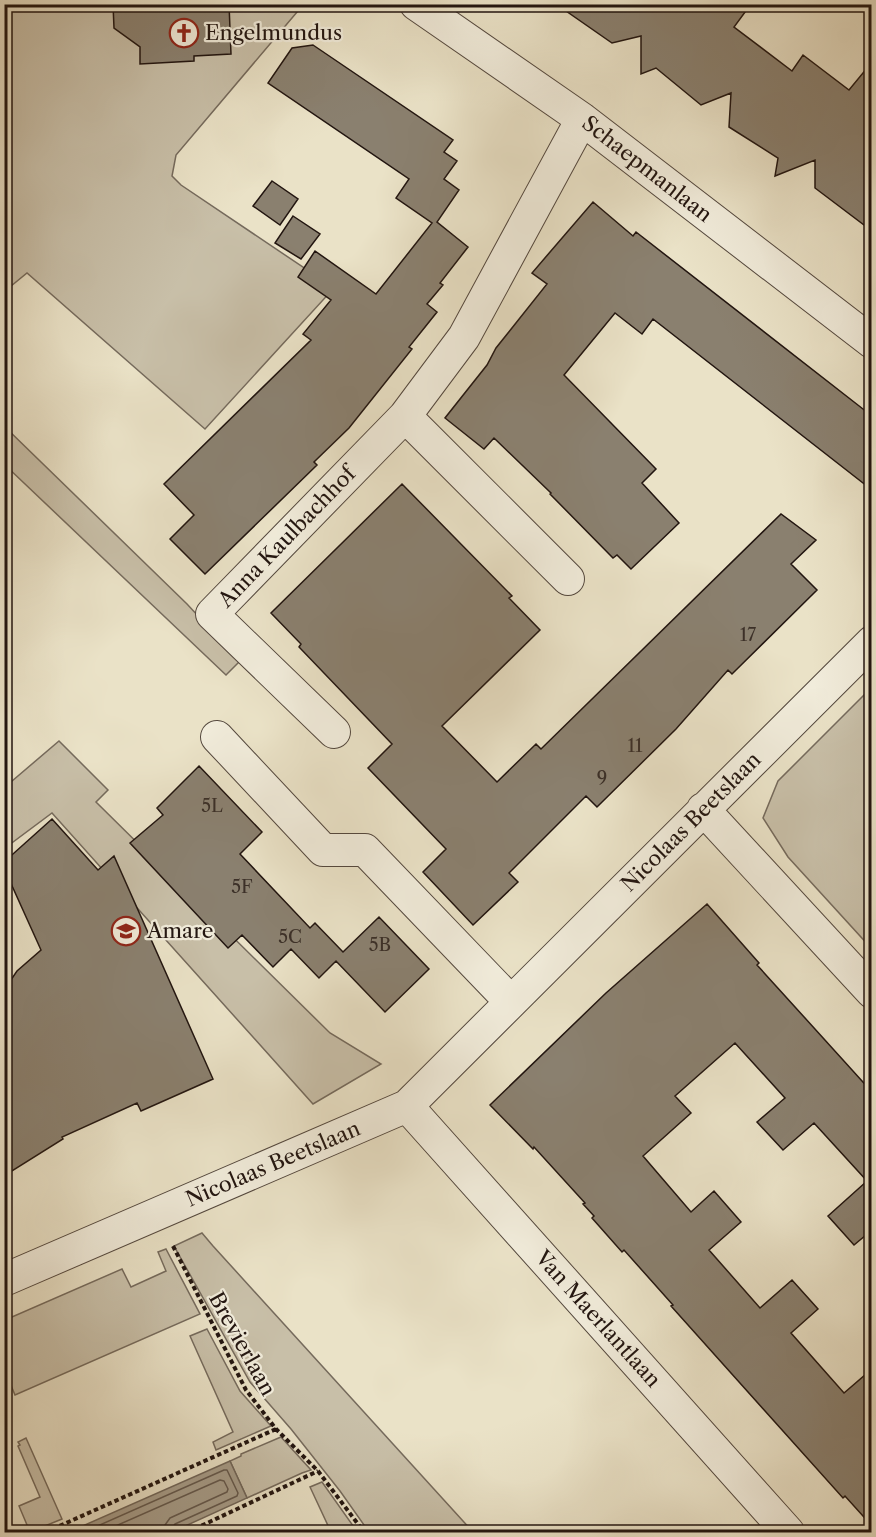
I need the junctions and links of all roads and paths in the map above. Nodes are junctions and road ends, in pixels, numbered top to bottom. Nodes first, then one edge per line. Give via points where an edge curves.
1 (416, 4) edge
2 (582, 119) junction
3 (872, 342) edge
4 (405, 416) junction
5 (568, 579) dead end
6 (872, 642) edge
7 (334, 732) dead end
8 (217, 737) dead end
9 (703, 809) junction
10 (872, 992) edge
11 (511, 1002) junction
12 (407, 1106) junction
13 (157, 1215) junction
14 (4, 1281) edge
15 (276, 1429) junction
16 (318, 1471) junction
17 (46, 1533) edge
18 (188, 1533) edge
19 (364, 1533) edge
20 (788, 1533) edge

1 - 2 street, Schaepmanlaan
2 - 3 street, Schaepmanlaan
2 - 4 street, Anna Kaulbachhof via 464,337
4 - 5 street
4 - 7 street, Anna Kaulbachhof via 212,614
6 - 9 street, Nicolaas Beetslaan
8 - 11 street via 323,850 365,850
9 - 10 street
9 - 11 street, Nicolaas Beetslaan
11 - 12 street, Nicolaas Beetslaan
12 - 13 street, Nicolaas Beetslaan
12 - 20 street, Van Maerlantlaan
13 - 14 street, Nicolaas Beetslaan
13 - 15 path, Brevierlaan via 246,1390
15 - 16 path, Brevierlaan
15 - 17 path
16 - 18 path
16 - 19 path, Brevierlaan

